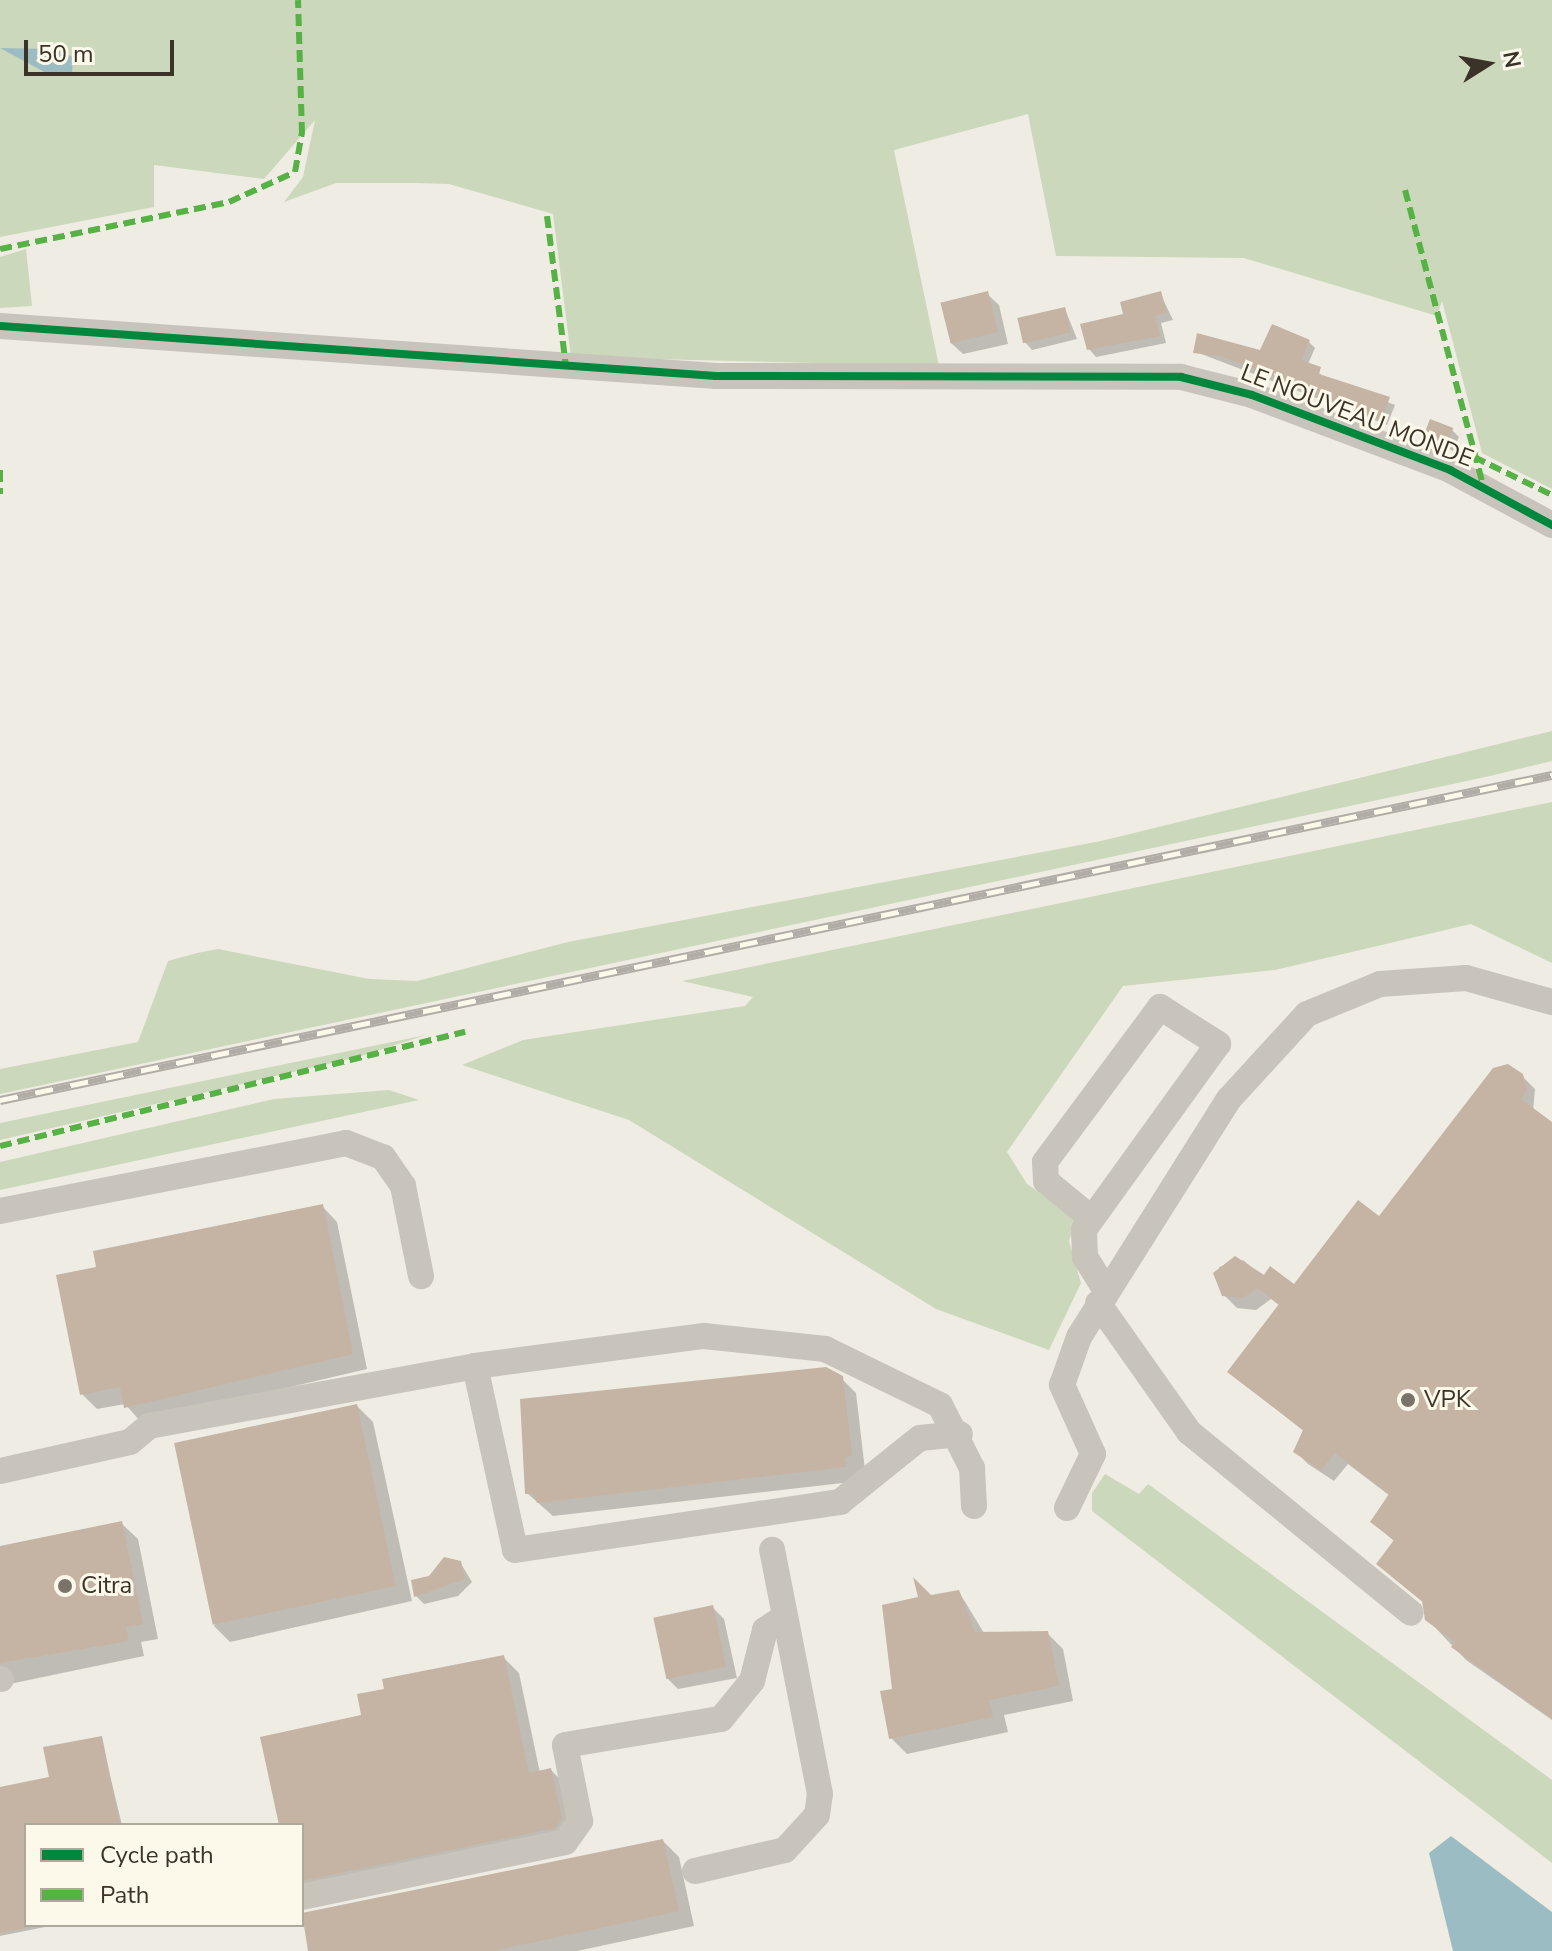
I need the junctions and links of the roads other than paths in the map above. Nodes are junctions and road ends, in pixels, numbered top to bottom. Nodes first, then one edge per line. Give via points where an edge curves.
1 (0, 326) edge
2 (1552, 525) edge
3 (1552, 1002) edge
4 (0, 1211) edge
5 (1091, 1218) junction
6 (421, 1276) dead end
7 (1102, 1297) junction
8 (475, 1366) junction
9 (960, 1434) junction
10 (0, 1471) edge
11 (974, 1506) dead end
12 (1067, 1508) dead end
13 (772, 1550) dead end
14 (1411, 1613) dead end
15 (784, 1617) junction
16 (695, 1871) dead end
17 (304, 1897) edge

1 - 2 street, LE NOUVEAU MONDE via 716,376 1181,377 1252,395 1483,485
3 - 7 street via 1466,978 1380,984 1307,1014 1229,1099
4 - 6 street via 346,1143 383,1157 403,1186
5 - 5 street via 1218,1044 1160,1007 1045,1162 1046,1181
5 - 7 street via 1085,1257
7 - 12 street via 1062,1372 1064,1399 1093,1454
7 - 14 street via 1189,1432
8 - 9 street via 704,1336 825,1349 940,1405
8 - 9 street via 515,1550 840,1502 920,1438
8 - 10 street via 149,1426 130,1442
9 - 11 street via 972,1468
13 - 15 street
15 - 16 street via 820,1794 817,1815 785,1850
15 - 17 street via 765,1630 752,1681 721,1719 565,1745 580,1821 565,1842

